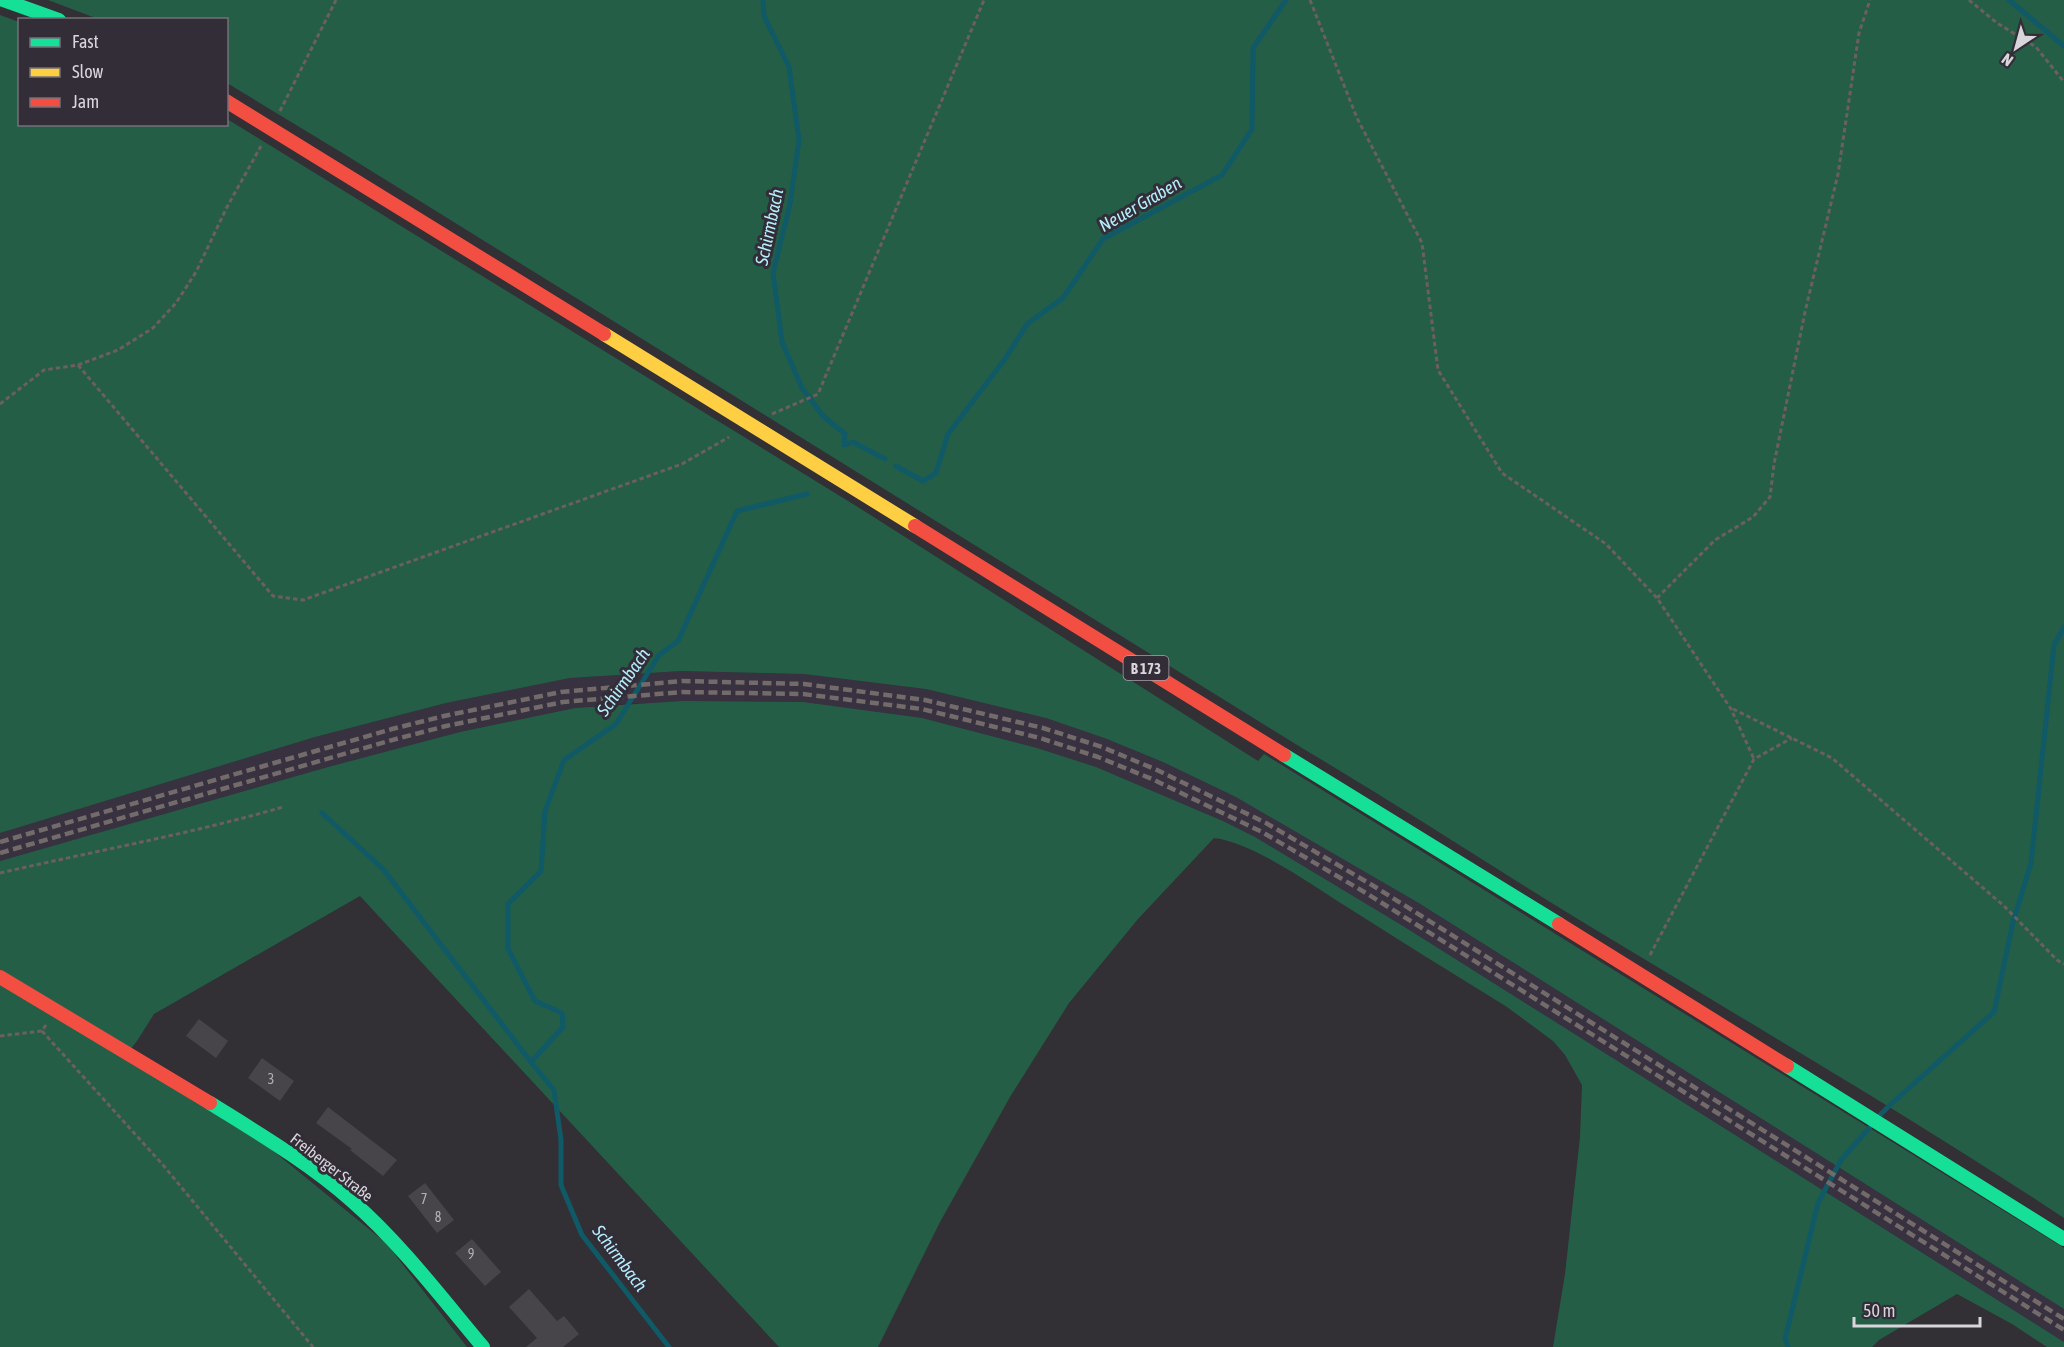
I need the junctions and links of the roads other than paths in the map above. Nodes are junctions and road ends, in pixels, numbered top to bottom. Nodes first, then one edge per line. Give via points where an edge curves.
1 (3, 0) edge
2 (53, 18) edge
3 (228, 102) edge
4 (0, 977) edge
5 (2064, 1239) edge
6 (483, 1347) edge

1 - 2 main road
3 - 5 main road, B 173
4 - 6 main road, Freiberger Straße via 273,1142 351,1200 392,1239

